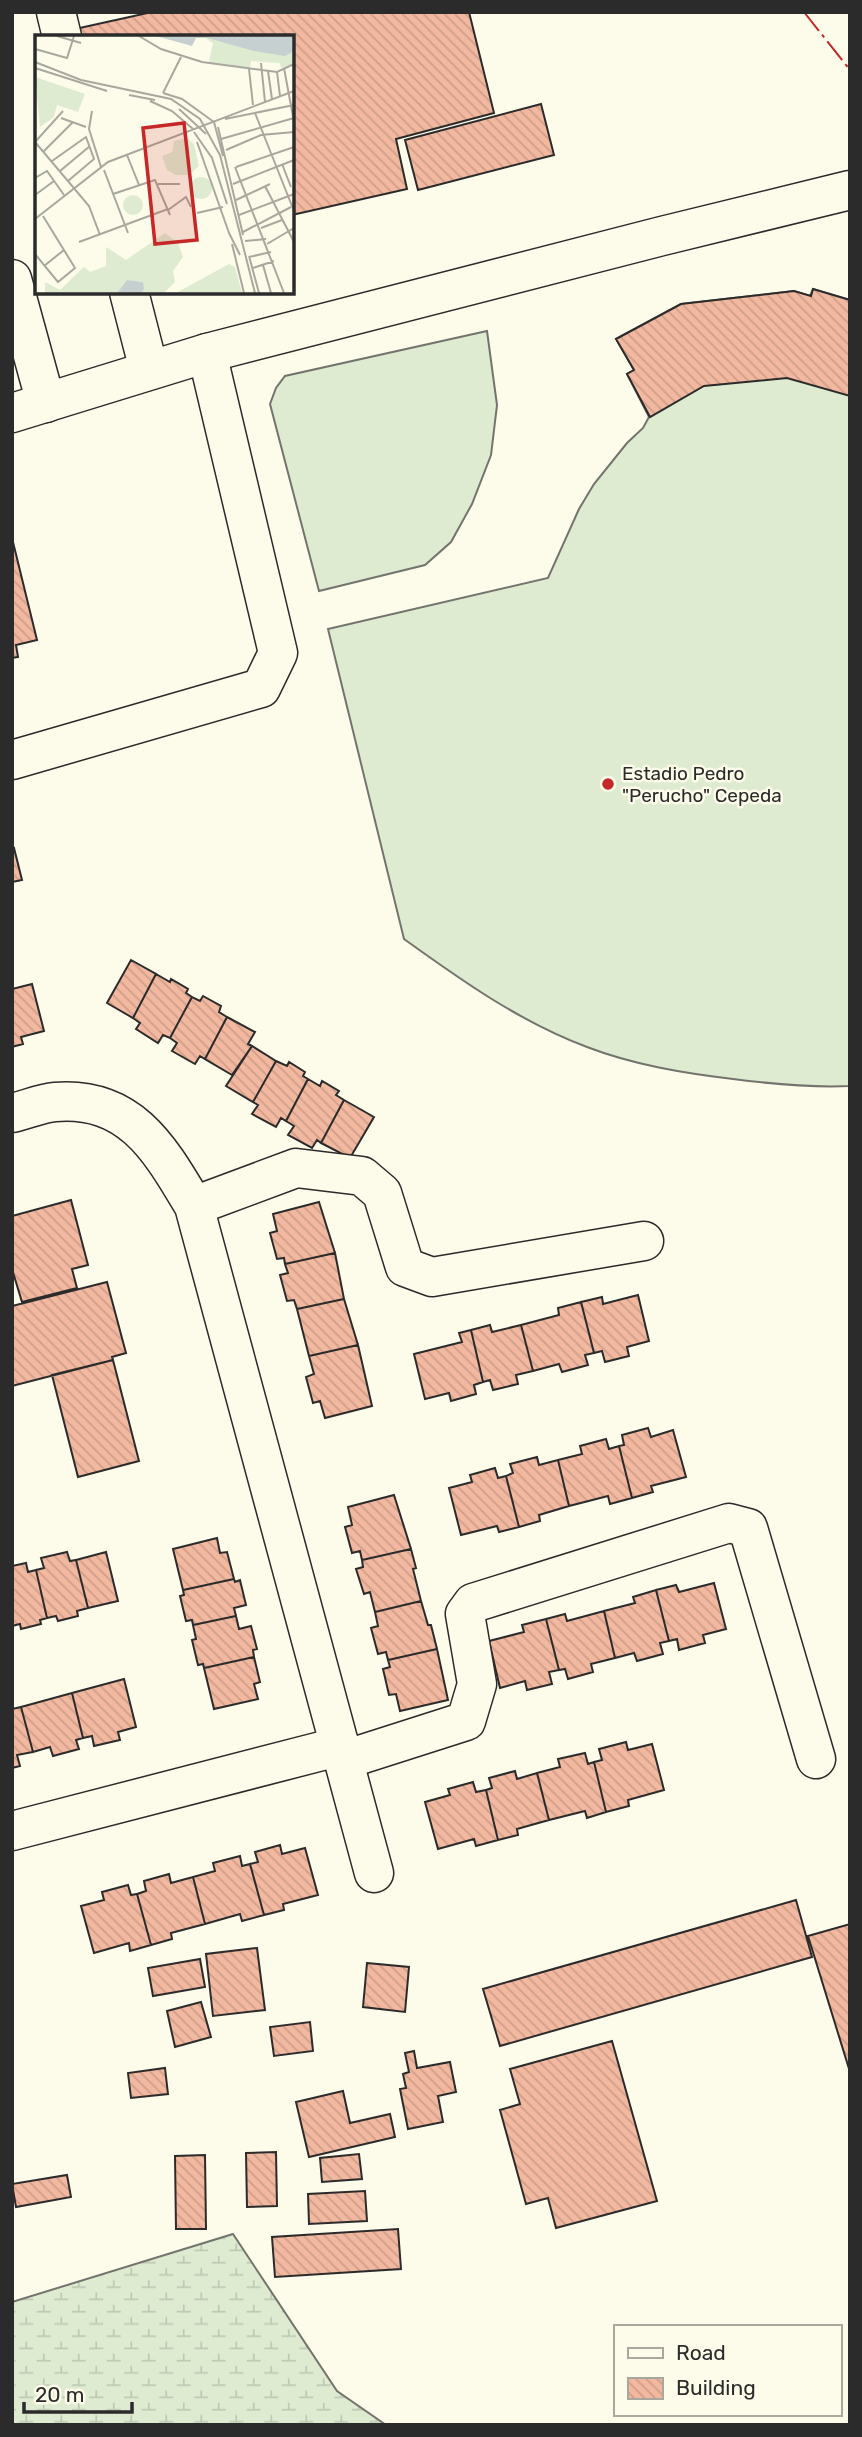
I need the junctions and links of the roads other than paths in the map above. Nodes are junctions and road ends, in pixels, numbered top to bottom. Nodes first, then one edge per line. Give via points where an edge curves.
1 (56, 12) edge
2 (62, 35) edge
3 (850, 190) edge
4 (12, 279) edge
5 (130, 294) edge
6 (207, 353) junction
7 (149, 370) junction
8 (29, 408) edge
9 (12, 760) edge
10 (12, 1113) edge
11 (194, 1206) junction
12 (644, 1241) dead end
13 (343, 1753) junction
14 (817, 1759) dead end
15 (12, 1831) edge
16 (374, 1873) dead end

1 - 2 street
3 - 6 street
4 - 8 street
5 - 7 street
6 - 7 street
6 - 9 street via 278,653 273,664 261,688
7 - 8 street
10 - 11 street via 53,1102 91,1104 121,1116 147,1135
11 - 12 street via 296,1168 362,1176 382,1193 405,1267 432,1277
11 - 13 street
13 - 14 street via 466,1721 477,1684 465,1614 473,1602 729,1522 748,1528
13 - 15 street
13 - 16 street

